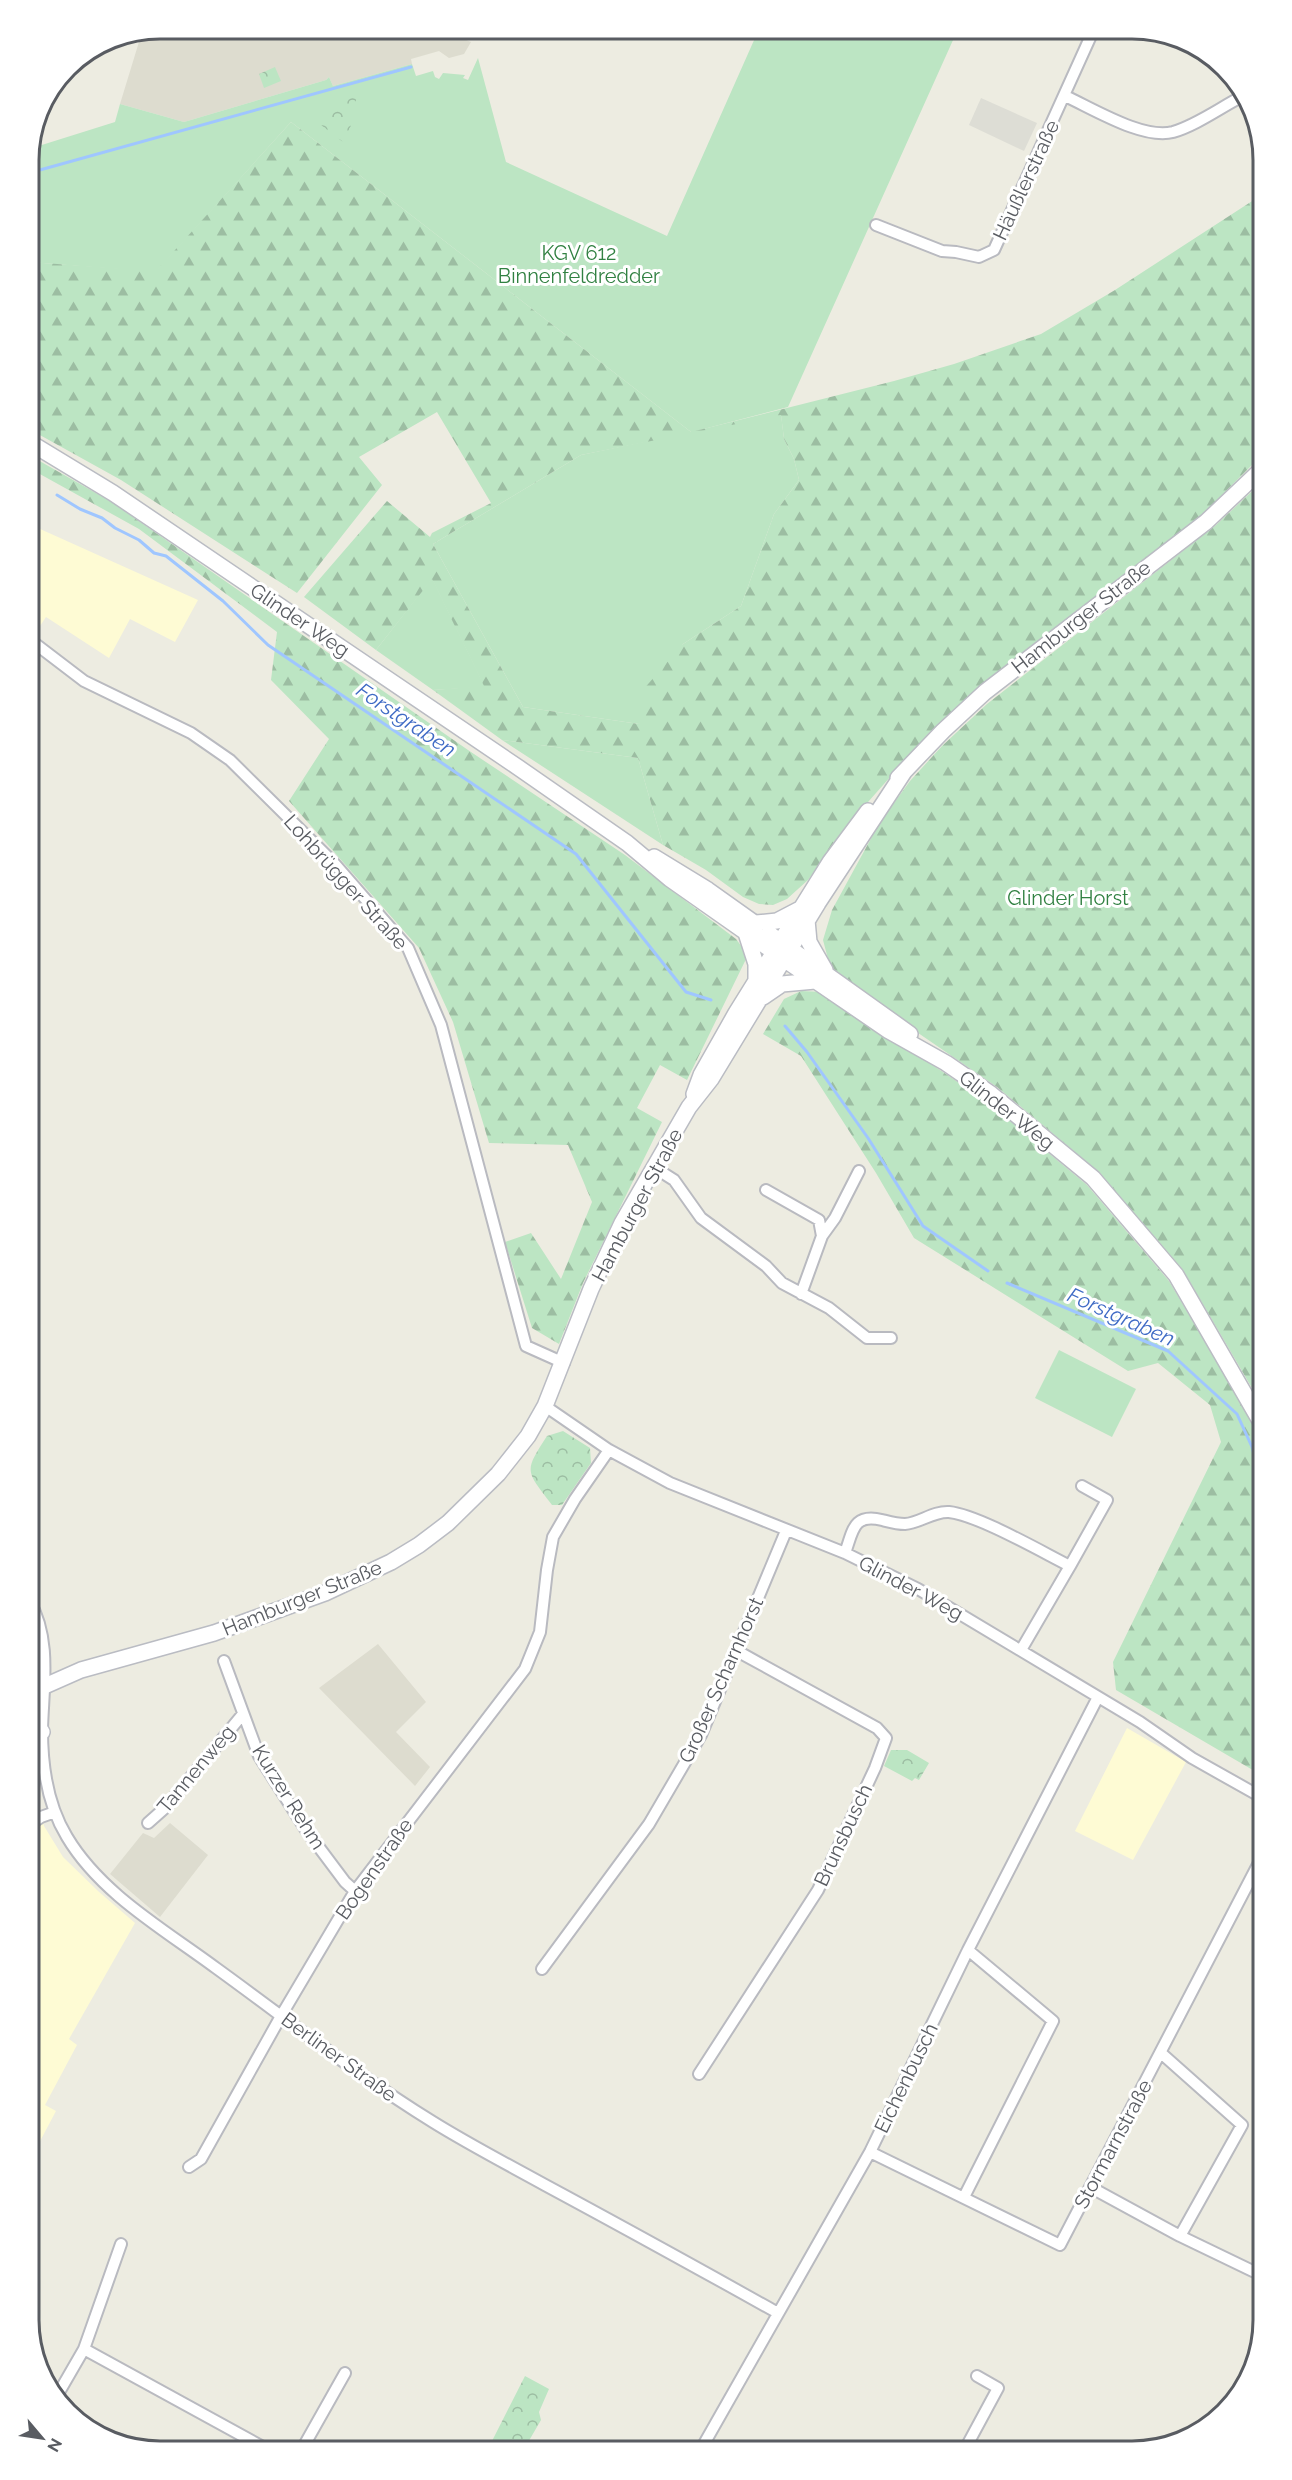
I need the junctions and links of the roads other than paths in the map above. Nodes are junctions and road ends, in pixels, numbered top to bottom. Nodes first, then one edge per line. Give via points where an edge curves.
1 (1090, 39) edge
2 (1065, 96) junction
3 (1237, 99) edge
4 (876, 225) dead end
5 (39, 448) edge
6 (1253, 477) edge
7 (39, 647) edge
8 (804, 915) junction
9 (750, 927) junction
10 (782, 950) junction
11 (822, 978) junction
12 (756, 981) junction
13 (755, 1004) junction
14 (689, 1107) junction
15 (655, 1168) junction
16 (859, 1171) dead end
17 (766, 1190) dead end
18 (822, 1236) junction
19 (801, 1293) junction
20 (891, 1338) dead end
21 (564, 1363) junction
22 (546, 1406) junction
23 (1253, 1409) edge
24 (609, 1450) junction
25 (1082, 1486) dead end
26 (786, 1531) junction
27 (845, 1554) junction
28 (1070, 1566) junction
29 (39, 1624) edge
30 (1021, 1650) junction
31 (737, 1651) junction
32 (224, 1661) dead end
33 (44, 1685) junction
34 (39, 1688) edge
35 (1098, 1697) junction
36 (243, 1714) junction
37 (39, 1728) edge
38 (42, 1732) junction
39 (1253, 1792) edge
40 (55, 1812) junction
41 (39, 1818) edge
42 (148, 1823) dead end
43 (1253, 1874) edge
44 (355, 1891) junction
45 (968, 1950) junction
46 (542, 1969) dead end
47 (281, 2016) junction
48 (1161, 2053) junction
49 (699, 2074) dead end
50 (870, 2152) junction
51 (189, 2167) dead end
52 (1090, 2187) junction
53 (964, 2197) junction
54 (1180, 2236) junction
55 (121, 2244) dead end
56 (1253, 2271) edge
57 (778, 2313) junction
58 (84, 2349) junction
59 (345, 2373) dead end
60 (977, 2376) dead end
61 (61, 2389) edge
62 (252, 2441) edge
63 (307, 2441) edge
64 (706, 2441) edge
65 (969, 2441) edge

1 - 2 street, Häußlerstraße
2 - 3 street via 1140,129 1167,133
2 - 4 street, Häußlerstraße via 999,243 987,255 942,251
5 - 9 main road, Glinder Weg via 123,500 627,843 675,868
6 - 8 main road, Hamburger Straße via 1206,522 985,692 943,731 855,826
7 - 21 street, Lohbrügger Straße via 84,681 191,733 230,760 334,864 408,948 441,1025 526,1346
8 - 9 main road
8 - 10 main road, Hamburger Straße
8 - 11 main road
9 - 10 main road, Glinder Weg
9 - 12 main road
10 - 11 main road, Glinder Weg
10 - 12 main road, Hamburger Straße
10 - 13 main road, Hamburger Straße
11 - 13 main road via 782,984
11 - 23 main road, Glinder Weg via 894,1021 1093,1178 1176,1275
12 - 14 main road, Hamburger Straße via 701,1075
13 - 14 main road, Hamburger Straße via 711,1079
14 - 15 main road, Hamburger Straße
15 - 19 street via 674,1180 701,1218 766,1266 782,1284
15 - 21 main road, Hamburger Straße via 607,1252
16 - 18 street
17 - 18 street via 819,1220
18 - 19 street
19 - 20 street via 829,1308 867,1338
21 - 22 main road, Hamburger Straße
22 - 24 street, Glinder Weg
22 - 33 main road, Hamburger Straße via 518,1451 471,1503 391,1562 325,1593 214,1633 81,1670
24 - 26 street, Glinder Weg via 669,1483
24 - 44 street, Bogenstraße via 557,1528 547,1570 540,1632 525,1669
25 - 28 street via 1107,1500
26 - 27 street, Glinder Weg
26 - 31 street, Großer Scharnhorst
27 - 28 street via 856,1524 863,1519 900,1524 948,1512 985,1525
27 - 30 street, Glinder Weg via 918,1589
28 - 30 street
29 - 33 street, Berliner Straße via 44,1647
30 - 35 street, Glinder Weg
31 - 46 street, Großer Scharnhorst via 701,1735 650,1824
31 - 49 street, Brunsbusch via 877,1728 886,1738 818,1890
32 - 36 street, Kurzer Rehm
33 - 34 main road, Hamburger Straße
33 - 38 street, Berliner Straße
35 - 39 street, Glinder Weg
35 - 45 street, Eichenbusch
36 - 42 street, Tannenweg via 166,1807
36 - 44 street, Kurzer Rehm via 259,1756 306,1830
37 - 38 main road
38 - 40 street, Berliner Straße via 45,1773
40 - 41 street
40 - 47 street, Berliner Straße via 77,1851 105,1882
43 - 48 street, Stormarnstraße
44 - 47 street, Bogenstraße
45 - 50 street, Eichenbusch
45 - 53 street via 1053,2020
47 - 51 street, Bogenstraße via 201,2159
47 - 57 street, Berliner Straße via 435,2123
48 - 52 street, Stormarnstraße
48 - 54 street via 1242,2125
50 - 53 street, Stormarnstraße
50 - 57 street, Eichenbusch
52 - 53 street, Stormarnstraße via 1060,2246
52 - 54 street
54 - 56 street
55 - 58 street
57 - 64 street, Eichenbusch
58 - 61 street
58 - 62 street
59 - 63 street
60 - 65 street via 998,2388

